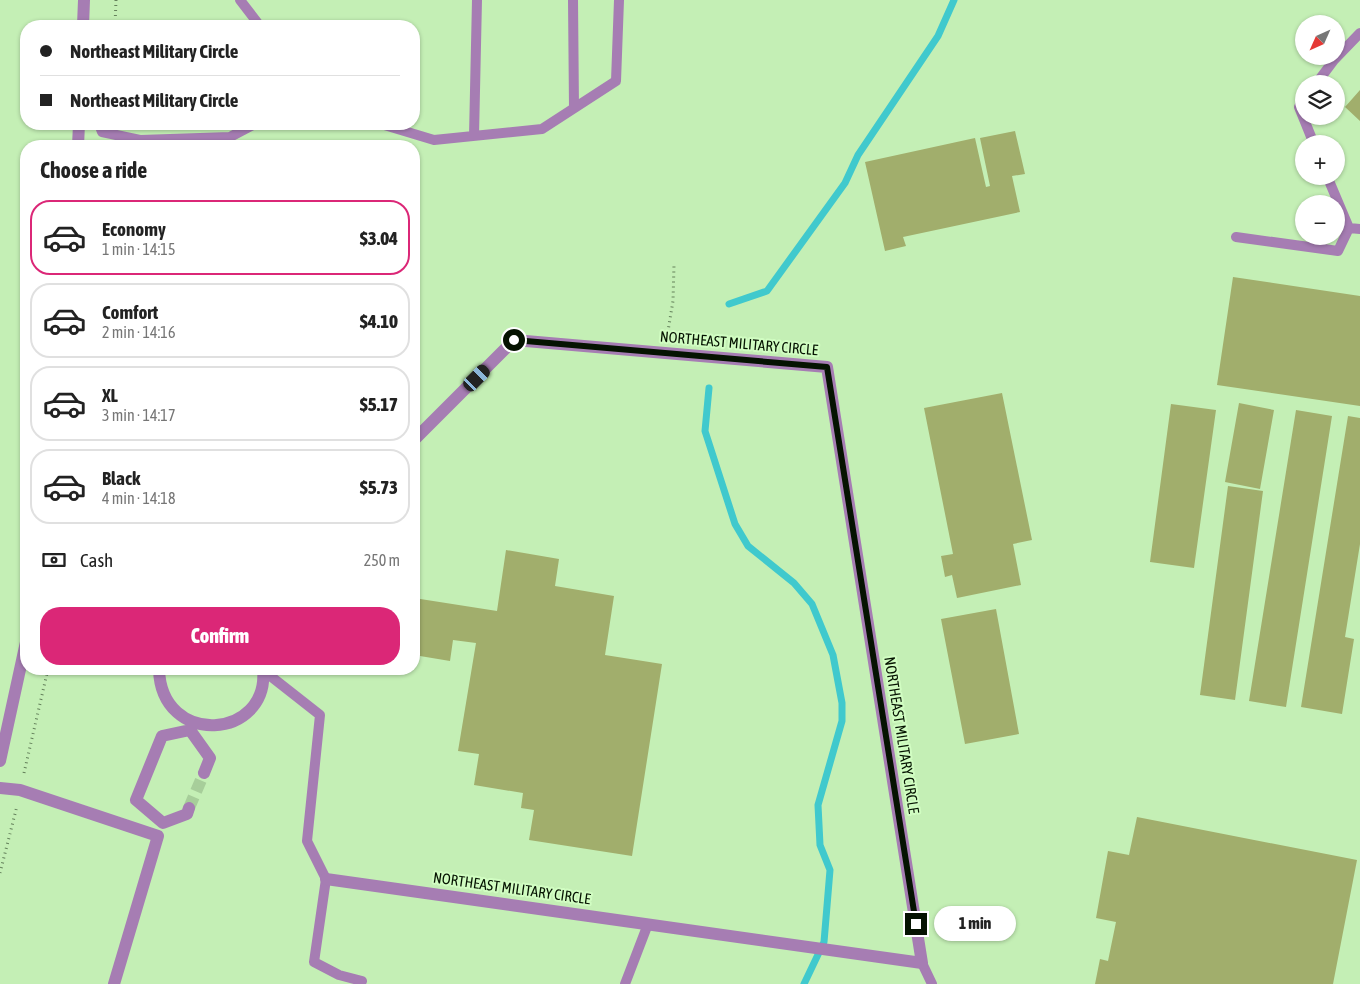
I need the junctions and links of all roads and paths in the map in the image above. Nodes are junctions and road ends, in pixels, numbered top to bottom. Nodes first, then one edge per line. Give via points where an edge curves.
1 (84, 0) edge
2 (116, 0) edge
3 (240, 0) edge
4 (477, 0) edge
5 (573, 0) edge
6 (618, 0) edge
7 (83, 20) edge
8 (115, 20) edge
9 (255, 20) edge
10 (1360, 32) edge
11 (1323, 75) edge
12 (574, 108) junction
13 (101, 130) edge
14 (243, 130) edge
15 (401, 130) edge
16 (474, 136) junction
17 (140, 140) edge
18 (140, 140) edge
19 (1332, 185) edge
20 (1349, 228) junction
21 (1360, 229) edge
22 (1236, 237) dead end
23 (674, 265) dead end
24 (664, 353) junction
25 (420, 434) edge
26 (20, 669) edge
27 (160, 675) edge
28 (263, 675) edge
29 (270, 675) edge
30 (192, 726) junction
31 (0, 760) edge
32 (204, 773) tunnel mouth
33 (0, 788) edge
34 (190, 808) tunnel mouth
35 (162, 823) junction
36 (158, 836) junction
37 (326, 879) junction
38 (648, 924) junction
39 (922, 963) junction
40 (362, 981) dead end
41 (114, 984) edge
42 (625, 984) edge
43 (932, 984) edge

1 - 7 street
2 - 8 path
3 - 9 lane
4 - 16 lane
5 - 12 lane
6 - 12 lane via 616,81
10 - 11 lane
12 - 16 lane via 542,129
13 - 17 lane
14 - 18 lane via 230,137
15 - 16 lane via 434,140
19 - 20 lane
20 - 21 lane
20 - 22 lane via 1338,251
23 - 24 path via 673,301
24 - 25 street, NORTHEAST MILITARY CIRCLE via 514,340
24 - 39 street, NORTHEAST MILITARY CIRCLE via 827,367
26 - 31 street
27 - 30 street via 168,703
28 - 30 street via 255,703 244,715 229,724
29 - 37 lane via 320,715 306,841
30 - 32 street via 210,758
30 - 35 street via 162,736 136,800
33 - 36 street via 20,790
34 - 35 street via 187,814
35 - 36 street
36 - 41 street
37 - 38 street, NORTHEAST MILITARY CIRCLE
37 - 40 lane via 314,962 338,975
38 - 39 street, NORTHEAST MILITARY CIRCLE
38 - 42 lane
39 - 43 lane

